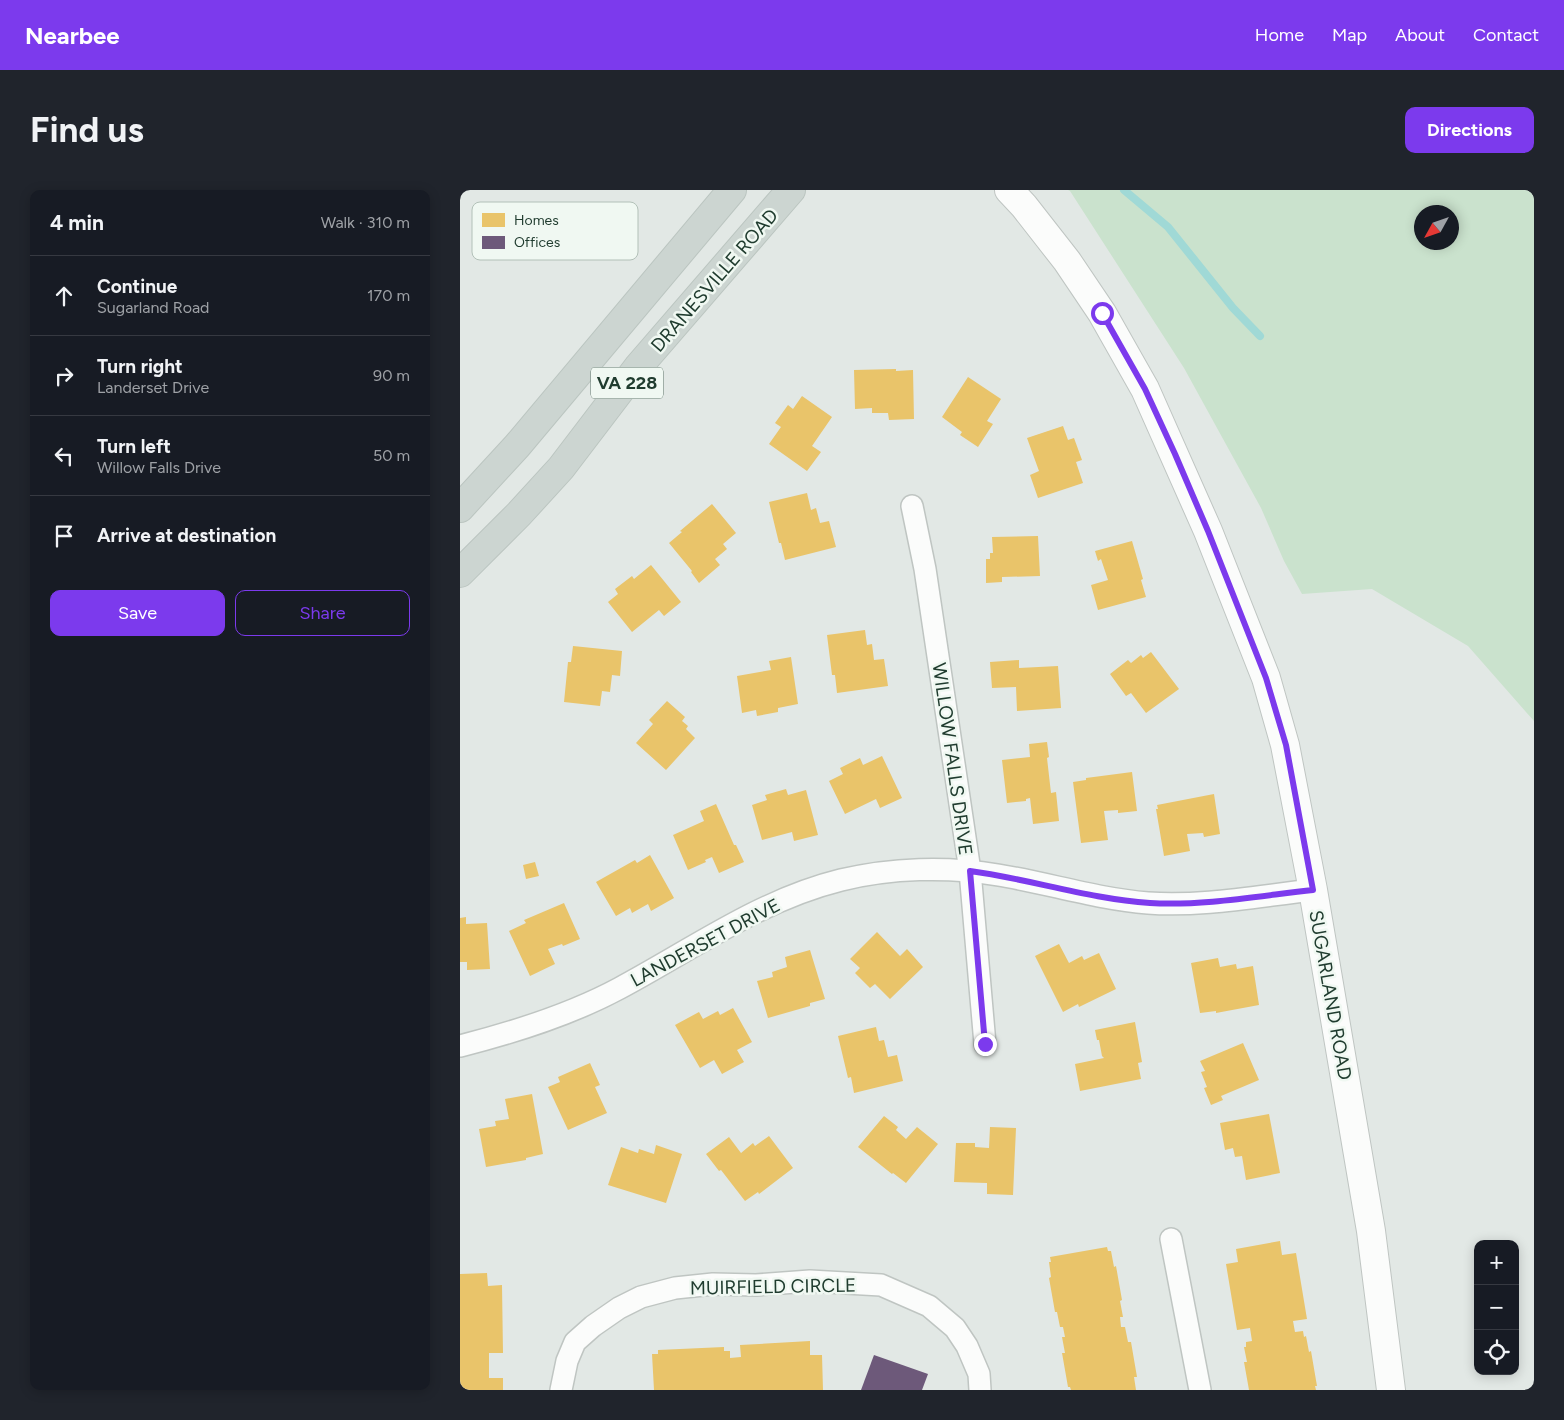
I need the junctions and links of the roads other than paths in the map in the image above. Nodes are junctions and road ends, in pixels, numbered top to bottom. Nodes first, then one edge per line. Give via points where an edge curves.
1 (732, 190) edge
2 (791, 190) edge
3 (1008, 190) edge
4 (912, 506) dead end
5 (460, 508) edge
6 (460, 573) edge
7 (970, 871) junction
8 (1313, 890) junction
9 (985, 1044) dead end
10 (460, 1046) edge
11 (1171, 1240) dead end
12 (562, 1390) edge
13 (980, 1390) edge
14 (1200, 1390) edge
15 (1391, 1390) edge

1 - 5 main road, VA 228 via 517,446
2 - 6 main road, DRANESVILLE ROAD / VA 228 via 638,367 561,468
3 - 8 street, SUGARLAND ROAD via 1067,262 1102,313 1145,389 1208,531 1266,678 1286,745
4 - 7 street, WILLOW FALLS DRIVE via 925,569
7 - 8 street, LANDERSET DRIVE via 1150,903 1201,903
7 - 9 street, WILLOW FALLS DRIVE
7 - 10 street, LANDERSET DRIVE via 893,872 842,880 802,892 757,910 618,989 566,1013
8 - 15 street, SUGARLAND ROAD via 1371,1231
11 - 14 street
12 - 13 street, MUIRFIELD CIRCLE via 567,1361 575,1342 618,1308 641,1297 675,1288 714,1284 810,1281 880,1285 929,1306 955,1328 967,1346 979,1374

